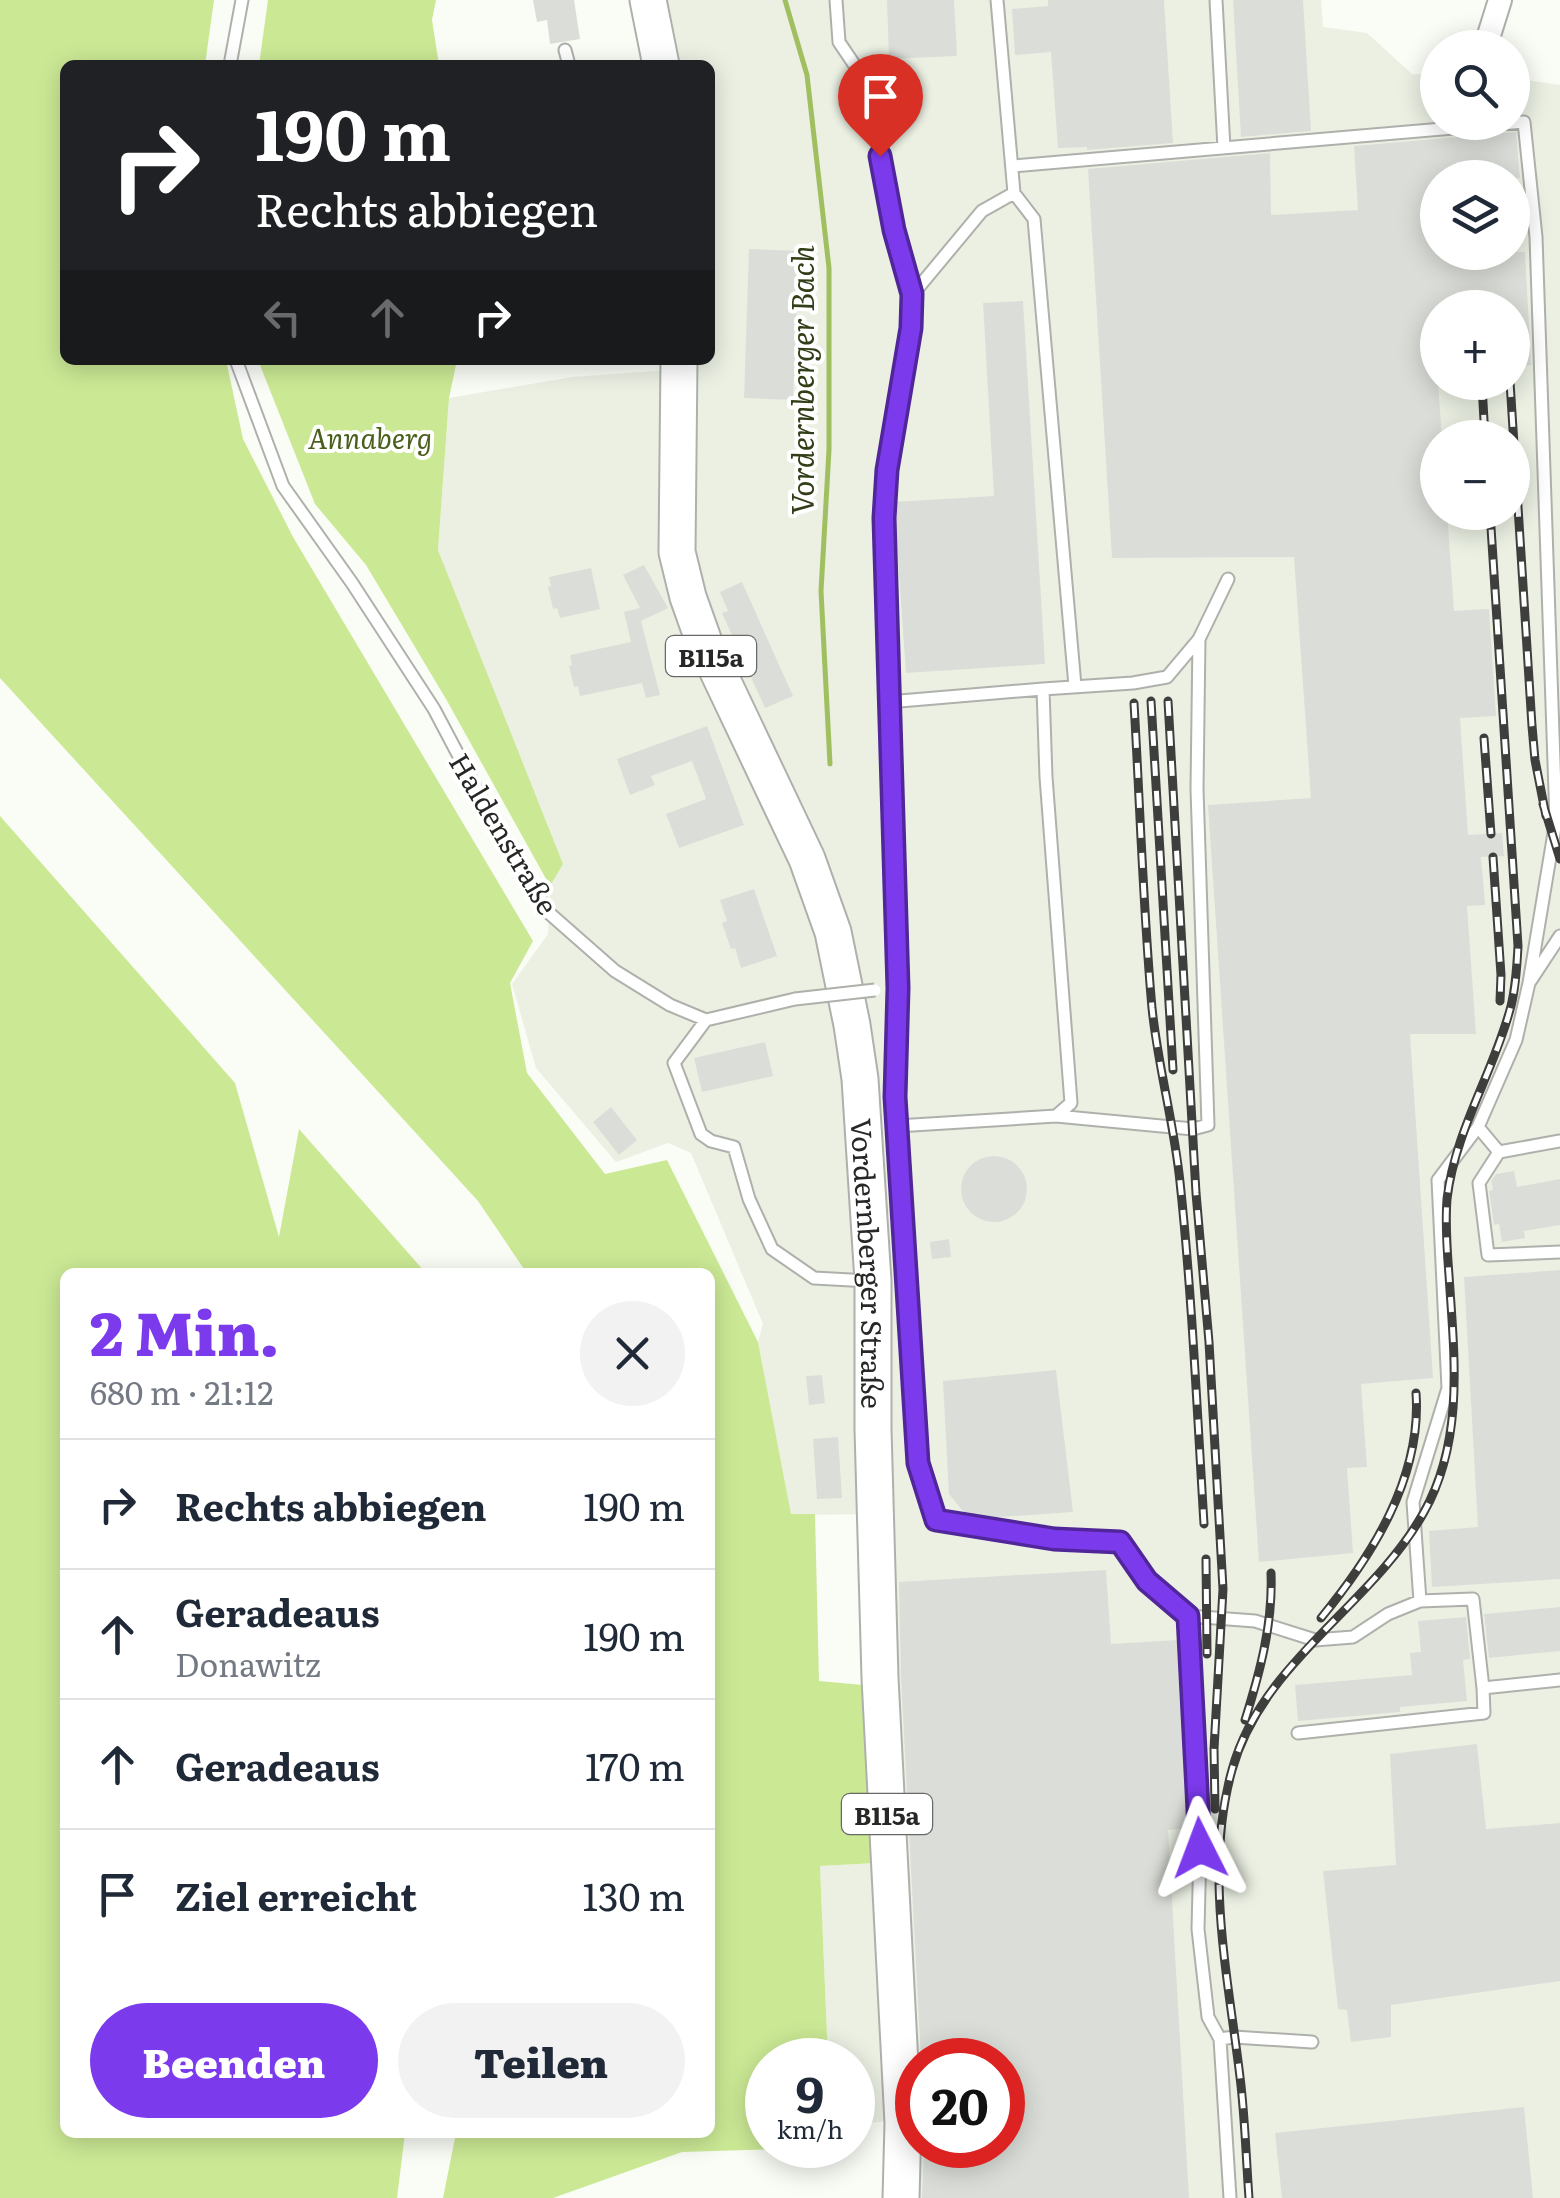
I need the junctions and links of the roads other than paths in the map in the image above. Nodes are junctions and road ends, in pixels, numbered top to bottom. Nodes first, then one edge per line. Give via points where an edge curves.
1 (242, 0) edge
2 (648, 0) edge
3 (836, 0) edge
4 (997, 0) edge
5 (1216, 0) edge
6 (1500, 0) edge
7 (1491, 30) edge
8 (565, 50) dead end
9 (231, 60) edge
10 (568, 60) edge
11 (659, 60) edge
12 (1224, 148) junction
13 (1012, 166) junction
14 (1014, 193) junction
15 (912, 294) junction
16 (238, 365) edge
17 (676, 373) edge
18 (1228, 579) dead end
19 (1199, 639) junction
20 (1075, 686) junction
21 (1043, 689) junction
22 (888, 702) junction
23 (1557, 702) edge
24 (1560, 936) edge
25 (1529, 983) junction
26 (898, 988) junction
27 (706, 1020) junction
28 (1056, 1116) junction
29 (896, 1126) junction
30 (1478, 1126) junction
31 (1560, 1142) edge
32 (1498, 1152) junction
33 (1560, 1252) edge
34 (873, 1281) junction
35 (1420, 1601) junction
36 (1188, 1616) junction
37 (1560, 1680) edge
38 (1482, 1688) junction
39 (1298, 1733) dead end
40 (1220, 2039) junction
41 (1312, 2042) dead end
42 (901, 2198) edge
43 (1230, 2198) edge

1 - 9 lane
2 - 11 main road
3 - 15 lane via 839,42 866,82
4 - 13 lane
5 - 12 lane
6 - 7 street
8 - 10 lane
12 - 13 lane
12 - 23 lane via 1524,122 1536,237
13 - 14 lane
14 - 15 lane via 982,211
14 - 20 lane via 1034,219
15 - 22 lane via 884,518
16 - 27 lane, Haldenstraße via 283,486 434,710 548,913 615,971
17 - 34 main road, Vordernberger Straße / B115a via 678,552 704,642 807,858 833,932 860,1078
18 - 19 lane
19 - 20 lane via 1167,678
19 - 28 lane via 1196,789 1208,1125
20 - 21 lane
21 - 22 lane
21 - 28 lane via 1071,1103
22 - 26 lane
23 - 25 lane via 1556,821
24 - 25 lane
25 - 30 lane via 1516,1040
26 - 27 lane, bridge via 795,999
26 - 29 lane
27 - 34 lane via 674,1063 701,1134 734,1147 748,1200 772,1249 814,1278
28 - 29 lane
29 - 36 lane via 918,1463 936,1520 1120,1542 1147,1581
30 - 32 lane
30 - 35 lane via 1438,1180 1448,1388 1412,1502
31 - 32 lane
32 - 33 lane via 1478,1183 1488,1255
34 - 42 main road, Vordernberger Straße / B115a via 878,1621
35 - 36 lane via 1353,1637 1314,1640 1255,1621
35 - 38 lane via 1473,1599
36 - 40 lane via 1198,1929 1208,2017
37 - 38 lane
38 - 39 lane via 1484,1713
40 - 41 lane
40 - 43 lane

